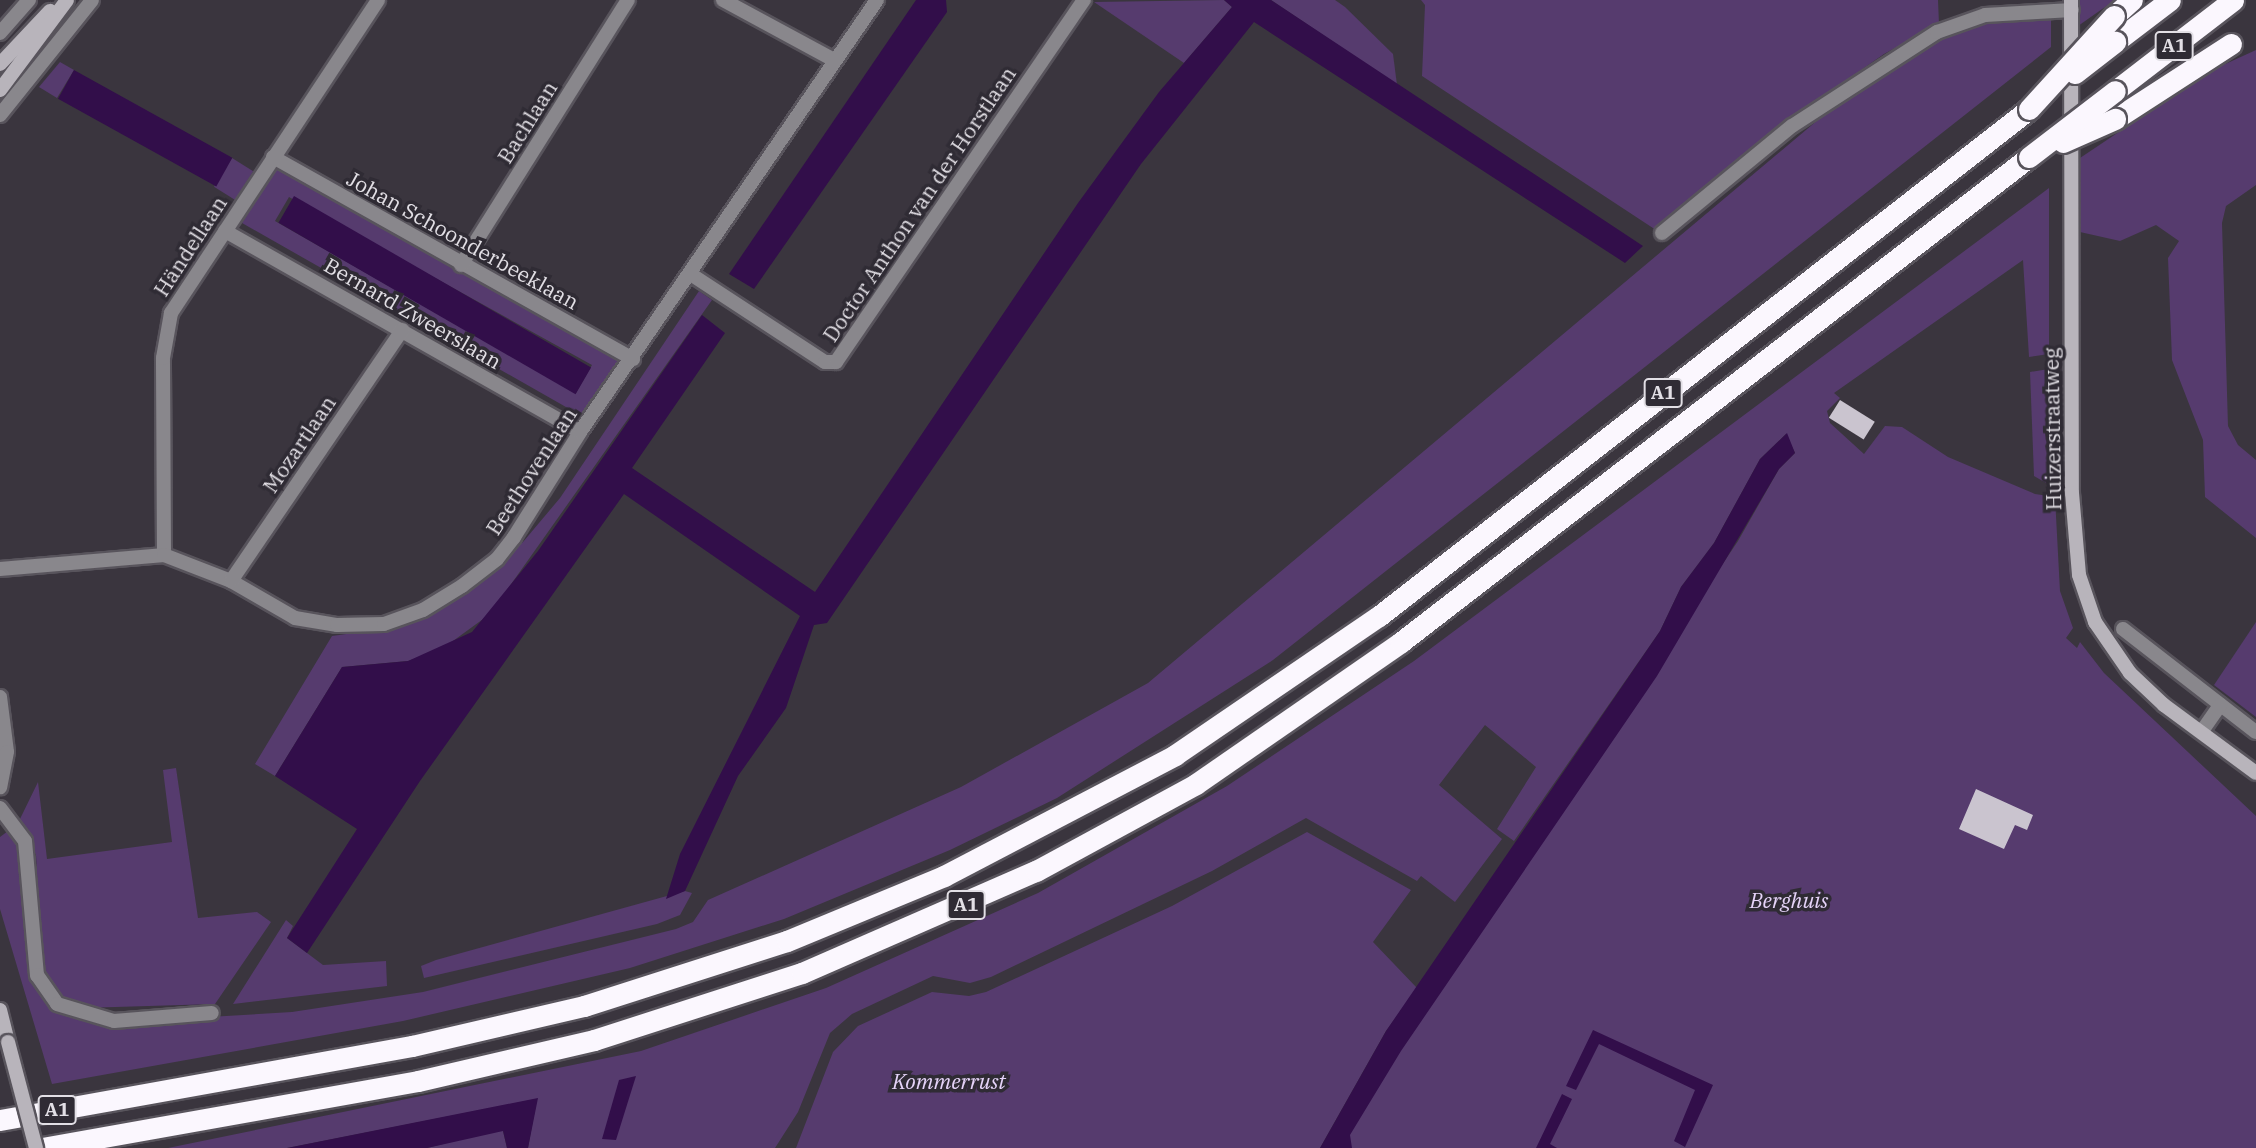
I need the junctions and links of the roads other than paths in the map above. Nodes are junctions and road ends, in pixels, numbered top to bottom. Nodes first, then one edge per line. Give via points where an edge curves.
1 (29, 0) edge
2 (61, 0) edge
3 (67, 0) edge
4 (92, 0) edge
5 (378, 0) edge
6 (628, 0) edge
7 (723, 0) edge
8 (877, 0) edge
9 (1084, 0) edge
10 (2132, 0) edge
11 (2170, 0) edge
12 (2233, 0) edge
13 (2072, 5) edge
14 (0, 33) edge
15 (2231, 44) dead end
16 (834, 60) junction
17 (0, 64) edge
18 (0, 90) edge
19 (2029, 109) junction
20 (0, 116) edge
21 (273, 156) junction
22 (2029, 157) junction
23 (225, 231) junction
24 (1662, 233) dead end
25 (461, 265) junction
26 (692, 275) junction
27 (402, 330) junction
28 (633, 359) junction
29 (580, 432) junction
30 (164, 555) junction
31 (0, 569) edge
32 (231, 581) junction
33 (2123, 629) dead end
34 (0, 697) edge
35 (2220, 705) junction
36 (2202, 731) junction
37 (2256, 732) edge
38 (2256, 773) edge
39 (0, 787) edge
40 (0, 808) edge
41 (212, 1013) dead end
42 (1, 1016) edge
43 (0, 1120) edge
44 (36, 1148) edge
45 (42, 1148) edge

1 - 14 street
2 - 17 street
3 - 18 street
4 - 20 street
5 - 21 street, Händellaan
6 - 25 street, Bachlaan
7 - 16 street
8 - 16 street, Beethovenlaan
9 - 26 street, Doctor Anthon van der Horstlaan via 836,362 825,362
10 - 19 highway, A1, bridge
11 - 19 highway, A1, bridge
12 - 22 highway, A1, bridge
13 - 24 street, Huizerstraatweg via 1985,15 1937,32 1792,126
13 - 36 street, Huizerstraatweg via 2072,493 2079,575 2095,622 2115,654 2164,705
15 - 22 highway, A1, bridge via 2115,119
16 - 26 street, Beethovenlaan
19 - 43 highway, A1 via 1379,616 1175,755 944,876 786,941 584,1006 412,1046
21 - 23 street, Händellaan
21 - 25 street, Johan Schoonderbeeklaan
22 - 45 highway, A1 via 1401,642 1196,783 1037,872 802,973 594,1040 418,1081
23 - 27 street, Bernard Zweerslaan
23 - 30 street, Händellaan via 171,313 163,358
25 - 28 street, Johan Schoonderbeeklaan
26 - 28 street, Beethovenlaan
27 - 29 street, Bernard Zweerslaan
27 - 32 street, Mozartlaan
28 - 29 street, Beethovenlaan
29 - 32 street, Beethovenlaan via 497,559 424,610 384,624 337,625 295,618
30 - 31 street, Beethovenlaan
30 - 32 street, Beethovenlaan
33 - 35 street
34 - 39 street via 7,752
35 - 36 street
35 - 37 street
36 - 38 street, Huizerstraatweg
40 - 41 street via 26,841 37,975 57,1004 114,1021
42 - 44 street, bridge

